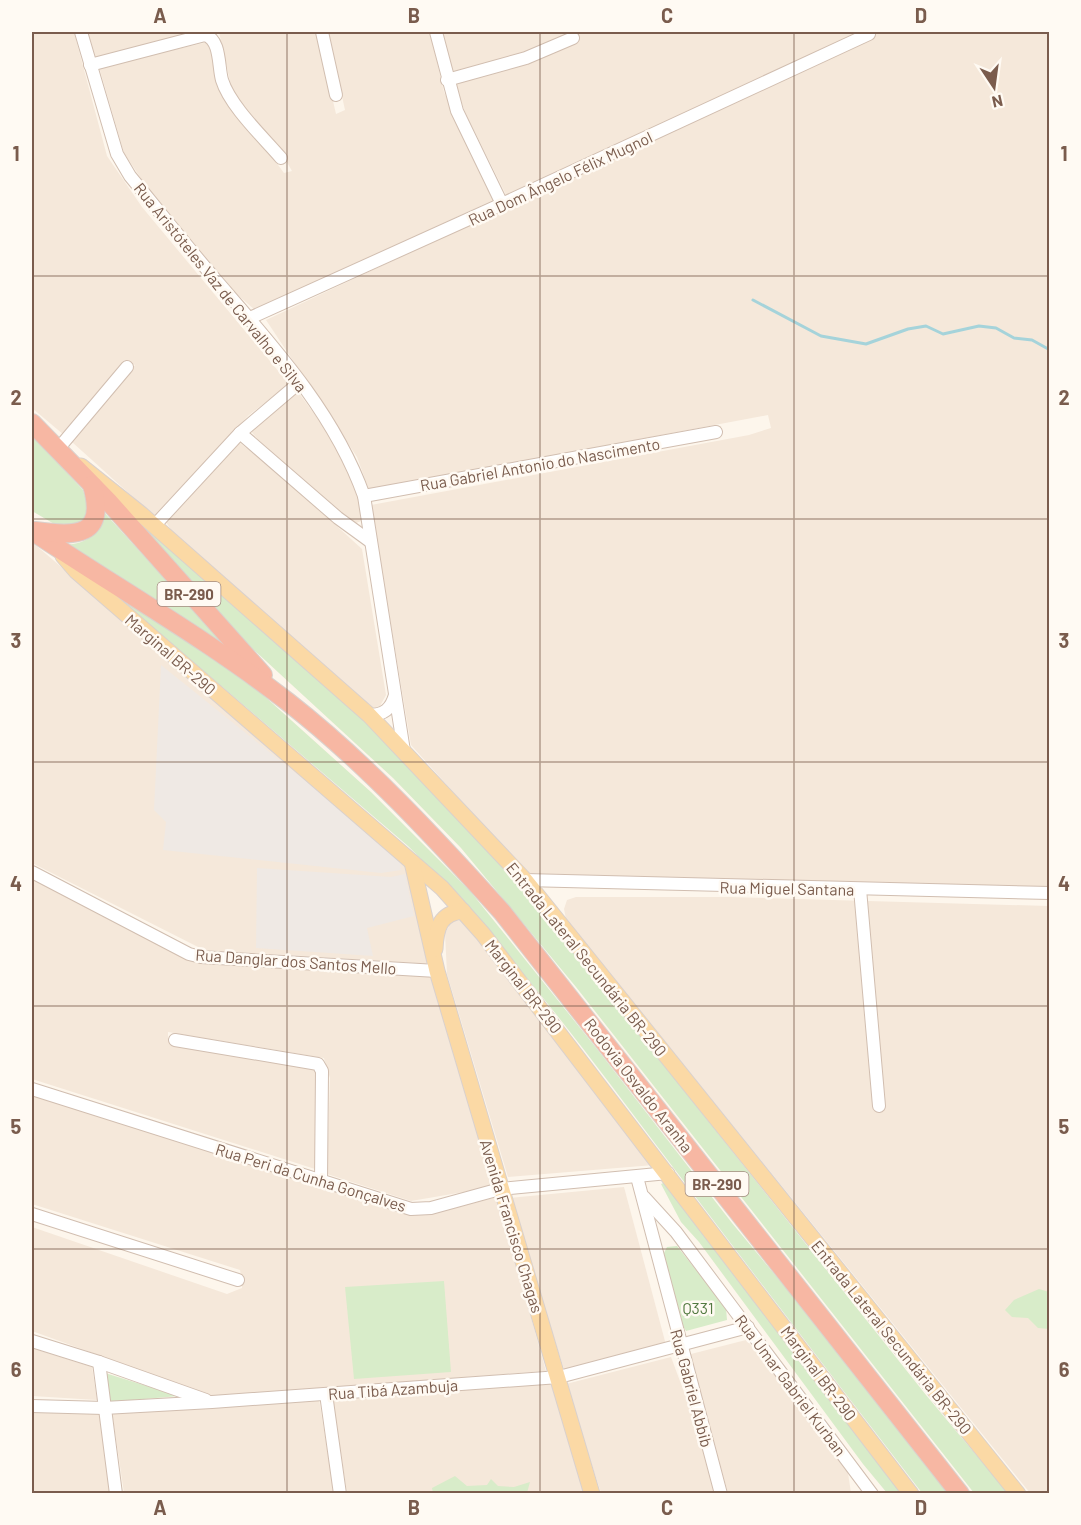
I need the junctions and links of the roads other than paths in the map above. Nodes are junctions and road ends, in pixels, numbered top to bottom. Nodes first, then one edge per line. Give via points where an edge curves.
1 (81, 32) edge
2 (322, 32) edge
3 (436, 32) edge
4 (869, 34) dead end
5 (573, 38) dead end
6 (90, 65) junction
7 (447, 80) junction
8 (336, 95) dead end
9 (281, 158) dead end
10 (502, 204) junction
11 (250, 318) junction
12 (127, 367) dead end
13 (300, 382) junction
14 (32, 423) edge
15 (716, 432) dead end
16 (240, 433) junction
17 (63, 453) junction
18 (92, 483) junction
19 (364, 496) junction
20 (155, 525) junction
21 (32, 531) edge
22 (371, 542) junction
23 (60, 551) junction
24 (395, 694) junction
25 (288, 703) junction
26 (369, 715) junction
27 (404, 751) junction
28 (412, 862) junction
29 (32, 872) edge
30 (525, 880) junction
31 (860, 890) junction
32 (1050, 893) edge
33 (463, 911) junction
34 (436, 964) junction
35 (175, 1040) dead end
36 (32, 1089) edge
37 (879, 1106) dead end
38 (668, 1173) junction
39 (637, 1177) junction
40 (321, 1181) junction
41 (500, 1189) junction
42 (644, 1197) junction
43 (32, 1214) edge
44 (238, 1280) dead end
45 (748, 1327) junction
46 (32, 1341) edge
47 (681, 1345) junction
48 (99, 1362) junction
49 (559, 1377) junction
50 (326, 1394) junction
51 (212, 1402) junction
52 (32, 1406) edge
53 (105, 1408) junction
54 (858, 1476) junction
55 (116, 1494) edge
56 (340, 1494) edge
57 (592, 1494) edge
58 (721, 1494) edge
59 (858, 1494) edge
60 (872, 1494) edge
61 (911, 1494) edge
62 (960, 1494) edge
63 (1018, 1494) edge

1 - 6 street, Rua Aristóteles Vaz de Carvalho e Silva
2 - 8 street
3 - 7 street
4 - 10 street, Rua Dom Ângelo Félix Mugnol
5 - 7 street via 526,58
6 - 9 street via 205,35 215,43 229,94
6 - 11 street, Rua Aristóteles Vaz de Carvalho e Silva via 117,154 130,176
7 - 10 street via 457,111
10 - 11 street, Rua Dom Ângelo Félix Mugnol
11 - 13 street, Rua Aristóteles Vaz de Carvalho e Silva
12 - 17 street
13 - 16 street
13 - 19 street, Rua Aristóteles Vaz de Carvalho e Silva via 343,445
14 - 17 highway, Rodovia Osvaldo Aranha / BR-290
15 - 19 street, Rua Gabriel Antonio do Nascimento
16 - 20 street
16 - 22 street
17 - 18 highway, Rodovia Osvaldo Aranha / BR-290
17 - 20 main road, Entrada Lateral Secundária BR-290
18 - 21 highway, BR-290 via 97,510 87,529 69,535
18 - 25 highway, Rodovia Osvaldo Aranha / BR-290
19 - 22 street, Rua Aristóteles Vaz de Carvalho e Silva
20 - 26 main road, Entrada Lateral Secundária BR-290
21 - 23 highway, Rodovia Osvaldo Aranha / BR-290
22 - 24 street, Rua Aristóteles Vaz de Carvalho e Silva
23 - 25 highway, Rodovia Osvaldo Aranha / BR-290 via 154,608
23 - 28 main road, Marginal BR-290 via 76,571
24 - 26 street via 389,709
24 - 27 street, Rua Aristóteles Vaz de Carvalho e Silva
25 - 62 highway, Rodovia Osvaldo Aranha / BR-290 via 356,762 502,912
26 - 27 main road, Entrada Lateral Secundária BR-290
27 - 30 main road, Entrada Lateral Secundária BR-290
28 - 33 main road, Marginal BR-290
28 - 34 main road, Avenida Francisco Chagas
29 - 34 street, Rua Danglar dos Santos Mello via 201,957
30 - 31 street, Rua Miguel Santana
30 - 63 main road, Entrada Lateral Secundária BR-290
31 - 32 street, Rua Miguel Santana
31 - 37 street
33 - 34 main road, Avenida Francisco Chagas via 449,914 440,922
33 - 38 main road, Marginal BR-290
34 - 41 main road, Avenida Francisco Chagas
35 - 40 street via 318,1064 322,1073
36 - 40 street, Rua Peri da Cunha Gonçalves
38 - 39 street, Rua Peri da Cunha Gonçalves
38 - 61 main road, Marginal BR-290
39 - 41 street, Rua Peri da Cunha Gonçalves
39 - 42 street, Rua Gabriel Abbib
40 - 41 street, Rua Peri da Cunha Gonçalves via 411,1209 431,1208
41 - 49 main road, Avenida Francisco Chagas
42 - 45 street, Rua Umar Gabriel Kurban via 676,1232
42 - 47 street, Rua Gabriel Abbib
43 - 44 street
45 - 47 street, Rua Tibá Azambuja
45 - 54 street, Rua Umar Gabriel Kurban
46 - 48 street
47 - 49 street, Rua Tibá Azambuja
47 - 58 street, Rua Gabriel Abbib
48 - 51 street
48 - 53 street
49 - 50 street, Rua Tibá Azambuja
49 - 57 main road, Avenida Francisco Chagas
50 - 51 street, Rua Tibá Azambuja
50 - 56 street
51 - 53 street, Rua Tibá Azambuja
52 - 53 street, Rua Tibá Azambuja
53 - 55 street
54 - 59 street
54 - 60 street, Rua Umar Gabriel Kurban

